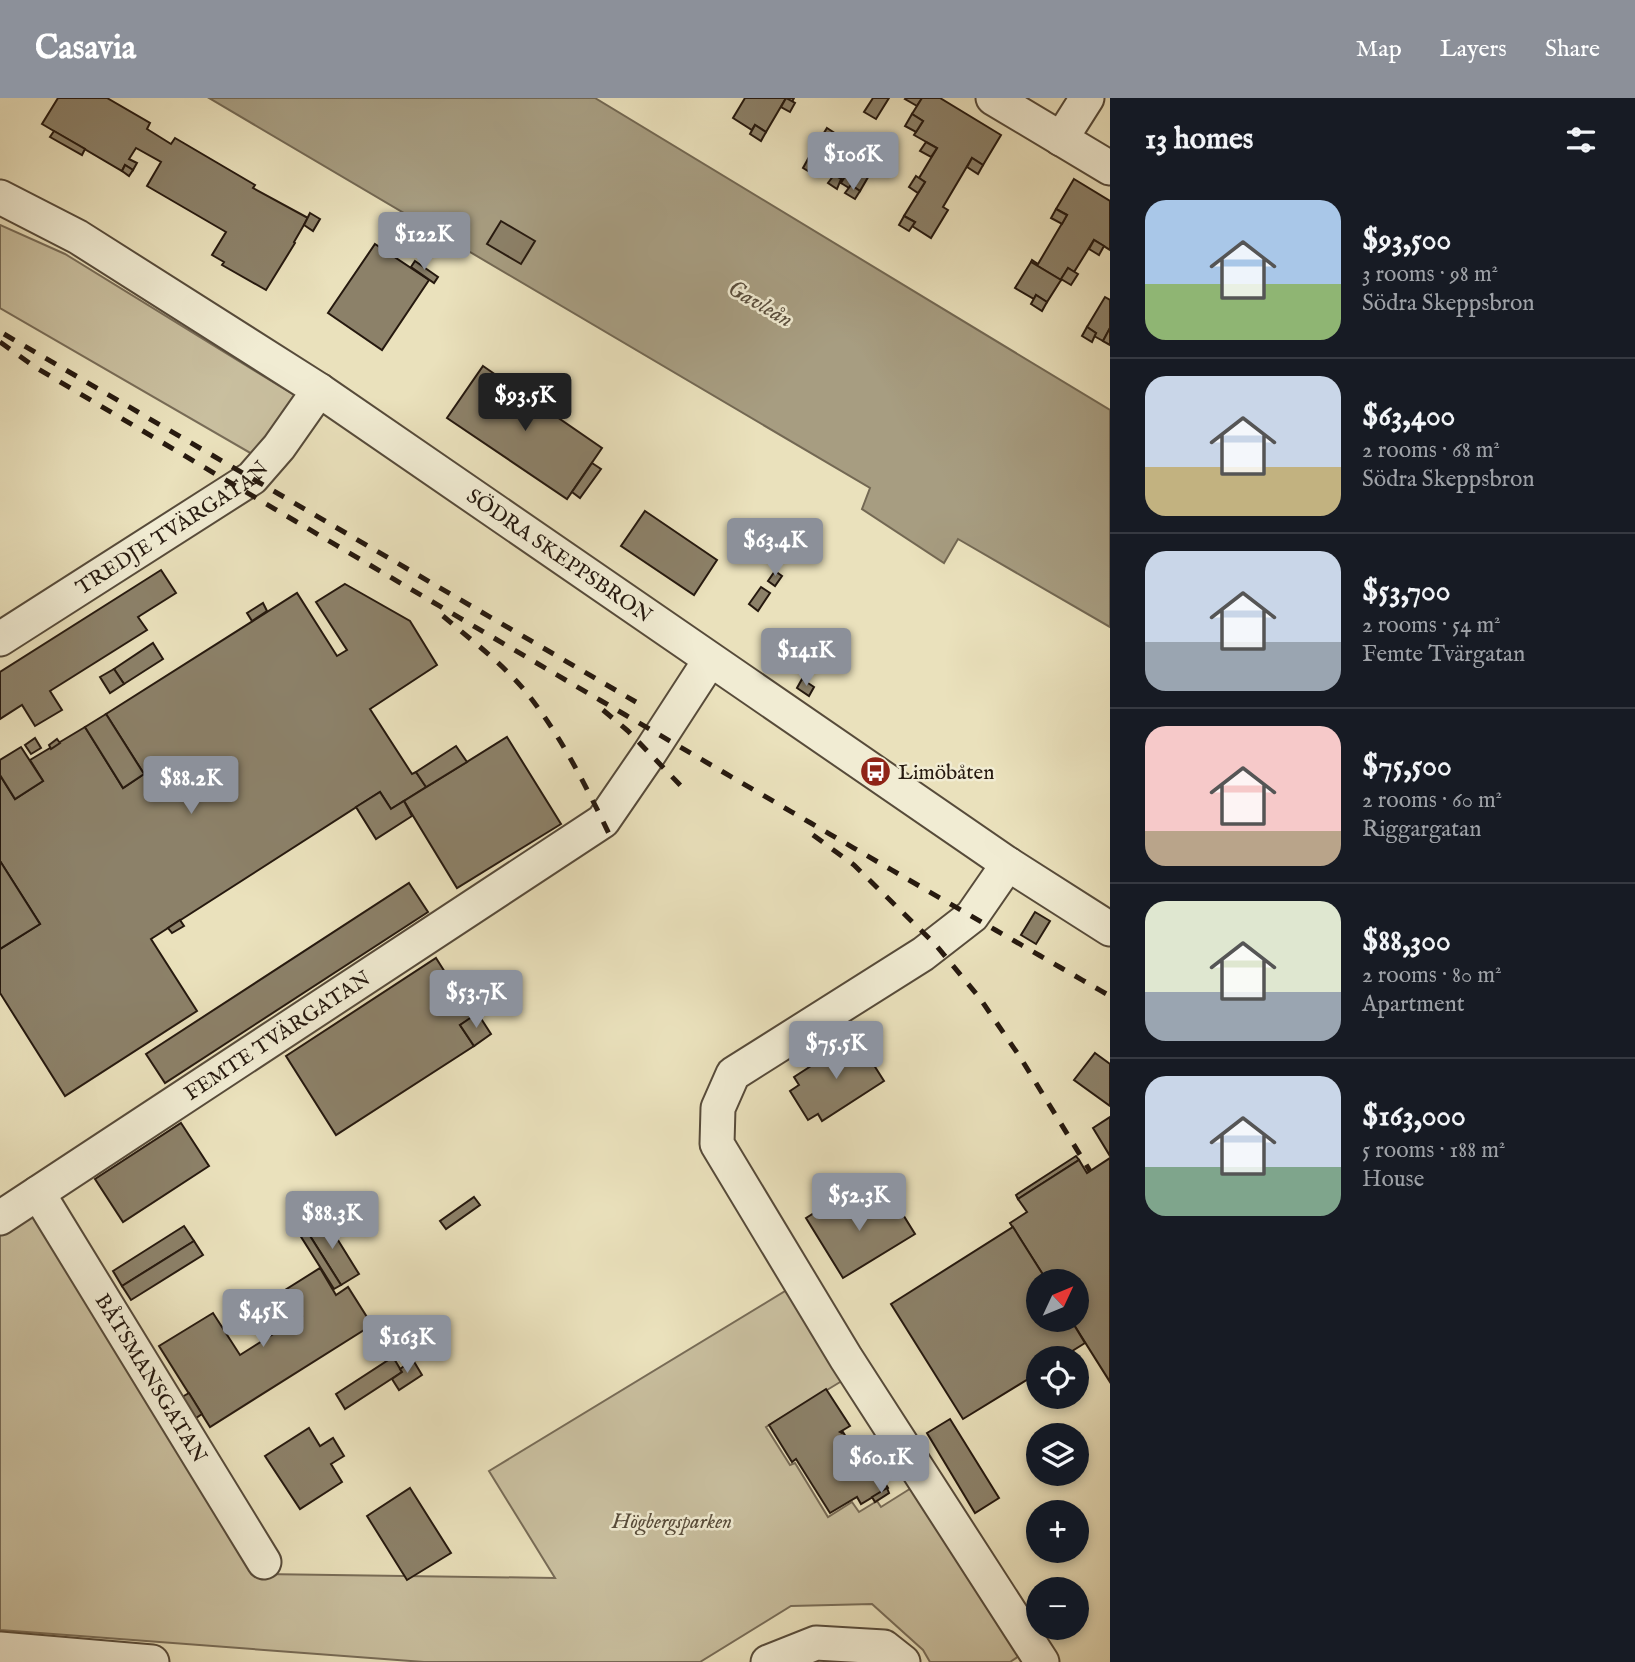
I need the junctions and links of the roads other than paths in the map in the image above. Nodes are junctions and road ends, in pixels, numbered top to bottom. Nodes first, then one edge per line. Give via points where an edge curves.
1 (993, 98) edge
2 (1087, 98) edge
3 (1061, 139) junction
4 (1110, 169) edge
5 (0, 197) edge
6 (319, 390) junction
7 (0, 639) edge
8 (710, 660) junction
9 (1008, 864) junction
10 (1110, 929) edge
11 (38, 1193) junction
12 (0, 1218) edge
13 (264, 1562) dead end
14 (0, 1649) edge
15 (1029, 1657) edge
16 (152, 1662) edge
17 (768, 1662) edge
18 (903, 1662) edge

1 - 3 street
2 - 3 street
3 - 4 street
5 - 6 street, SÖDRA SKEPPSBRON via 78,237
6 - 7 street, TREDJE TVÄRGATAN via 252,478
6 - 8 street, SÖDRA SKEPPSBRON
8 - 9 street, SÖDRA SKEPPSBRON
8 - 11 street, FEMTE TVÄRGATAN via 603,821
9 - 10 street, SÖDRA SKEPPSBRON
9 - 15 street via 972,916 923,954 733,1074 718,1108 717,1144
11 - 12 street, FEMTE TVÄRGATAN
11 - 13 street, BÅTSMANSGATAN
14 - 16 street
17 - 18 street via 816,1643 884,1647

